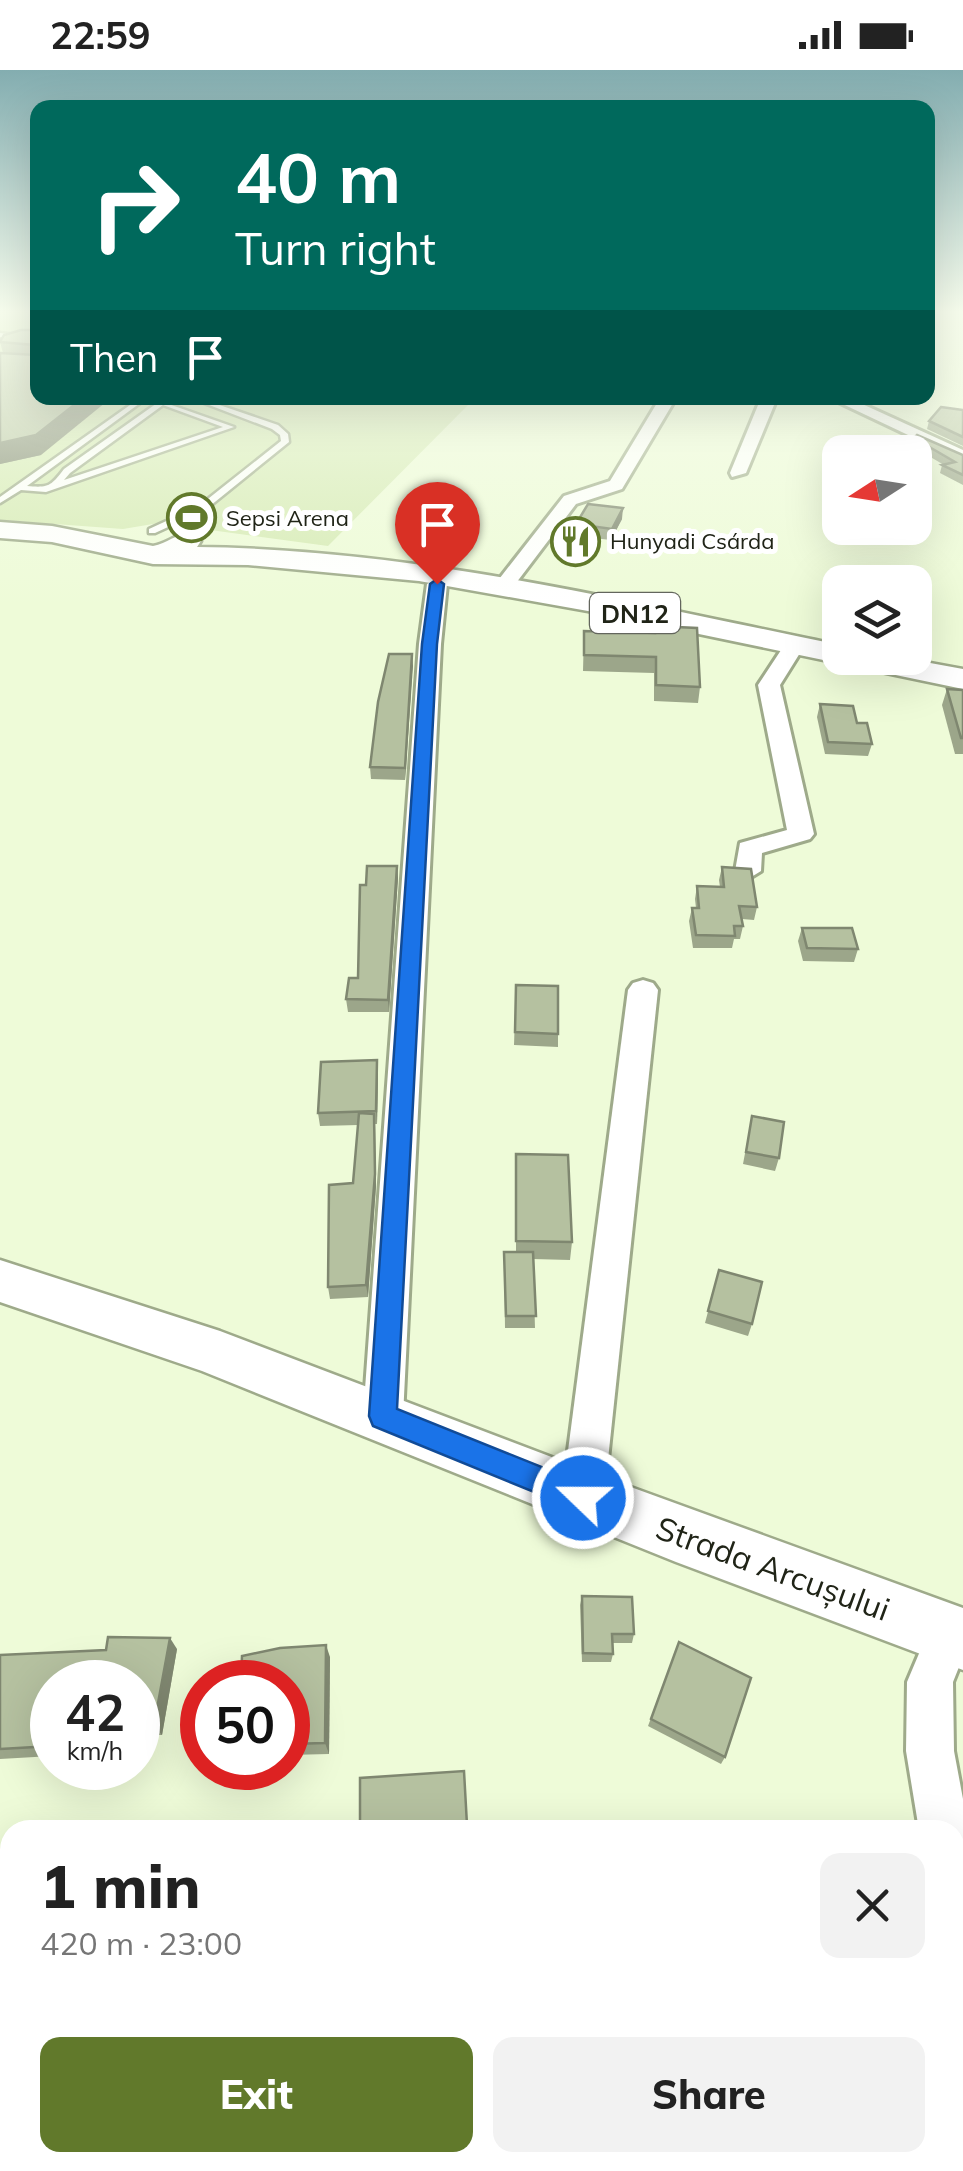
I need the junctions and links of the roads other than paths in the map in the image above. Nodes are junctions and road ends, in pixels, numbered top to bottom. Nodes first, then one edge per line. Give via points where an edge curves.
1 (127, 410) edge
2 (151, 410) edge
3 (184, 410) edge
4 (226, 410) edge
5 (661, 410) edge
6 (764, 410) edge
7 (864, 410) edge
8 (963, 456) edge
9 (738, 473) dead end
10 (56, 485) junction
11 (20, 486) junction
12 (0, 500) edge
13 (202, 508) junction
14 (0, 530) edge
15 (160, 541) junction
16 (433, 578) junction
17 (503, 587) junction
18 (794, 646) junction
19 (822, 651) edge
20 (932, 673) edge
21 (963, 679) edge
22 (748, 871) edge
23 (643, 990) dead end
24 (0, 1280) edge
25 (383, 1416) junction
26 (583, 1498) junction
27 (956, 1637) edge
28 (942, 1820) edge

1 - 11 lane
2 - 10 lane
3 - 10 lane via 230,427
4 - 13 lane via 286,437
5 - 17 street via 616,485 570,500
6 - 9 street
7 - 8 street
10 - 11 lane
11 - 12 lane
13 - 15 lane
13 - 15 lane
14 - 15 main road, DN12
15 - 16 main road, DN12
16 - 17 main road, DN12
16 - 25 street
17 - 18 main road, DN12
18 - 19 main road, DN12
18 - 22 street via 768,684 801,834 748,849
20 - 21 main road
23 - 26 street
24 - 25 main road, Strada Arcușului via 132,1320
25 - 26 main road, Strada Arcușului
26 - 27 main road, Strada Arcușului
27 - 28 street via 930,1682 930,1751

